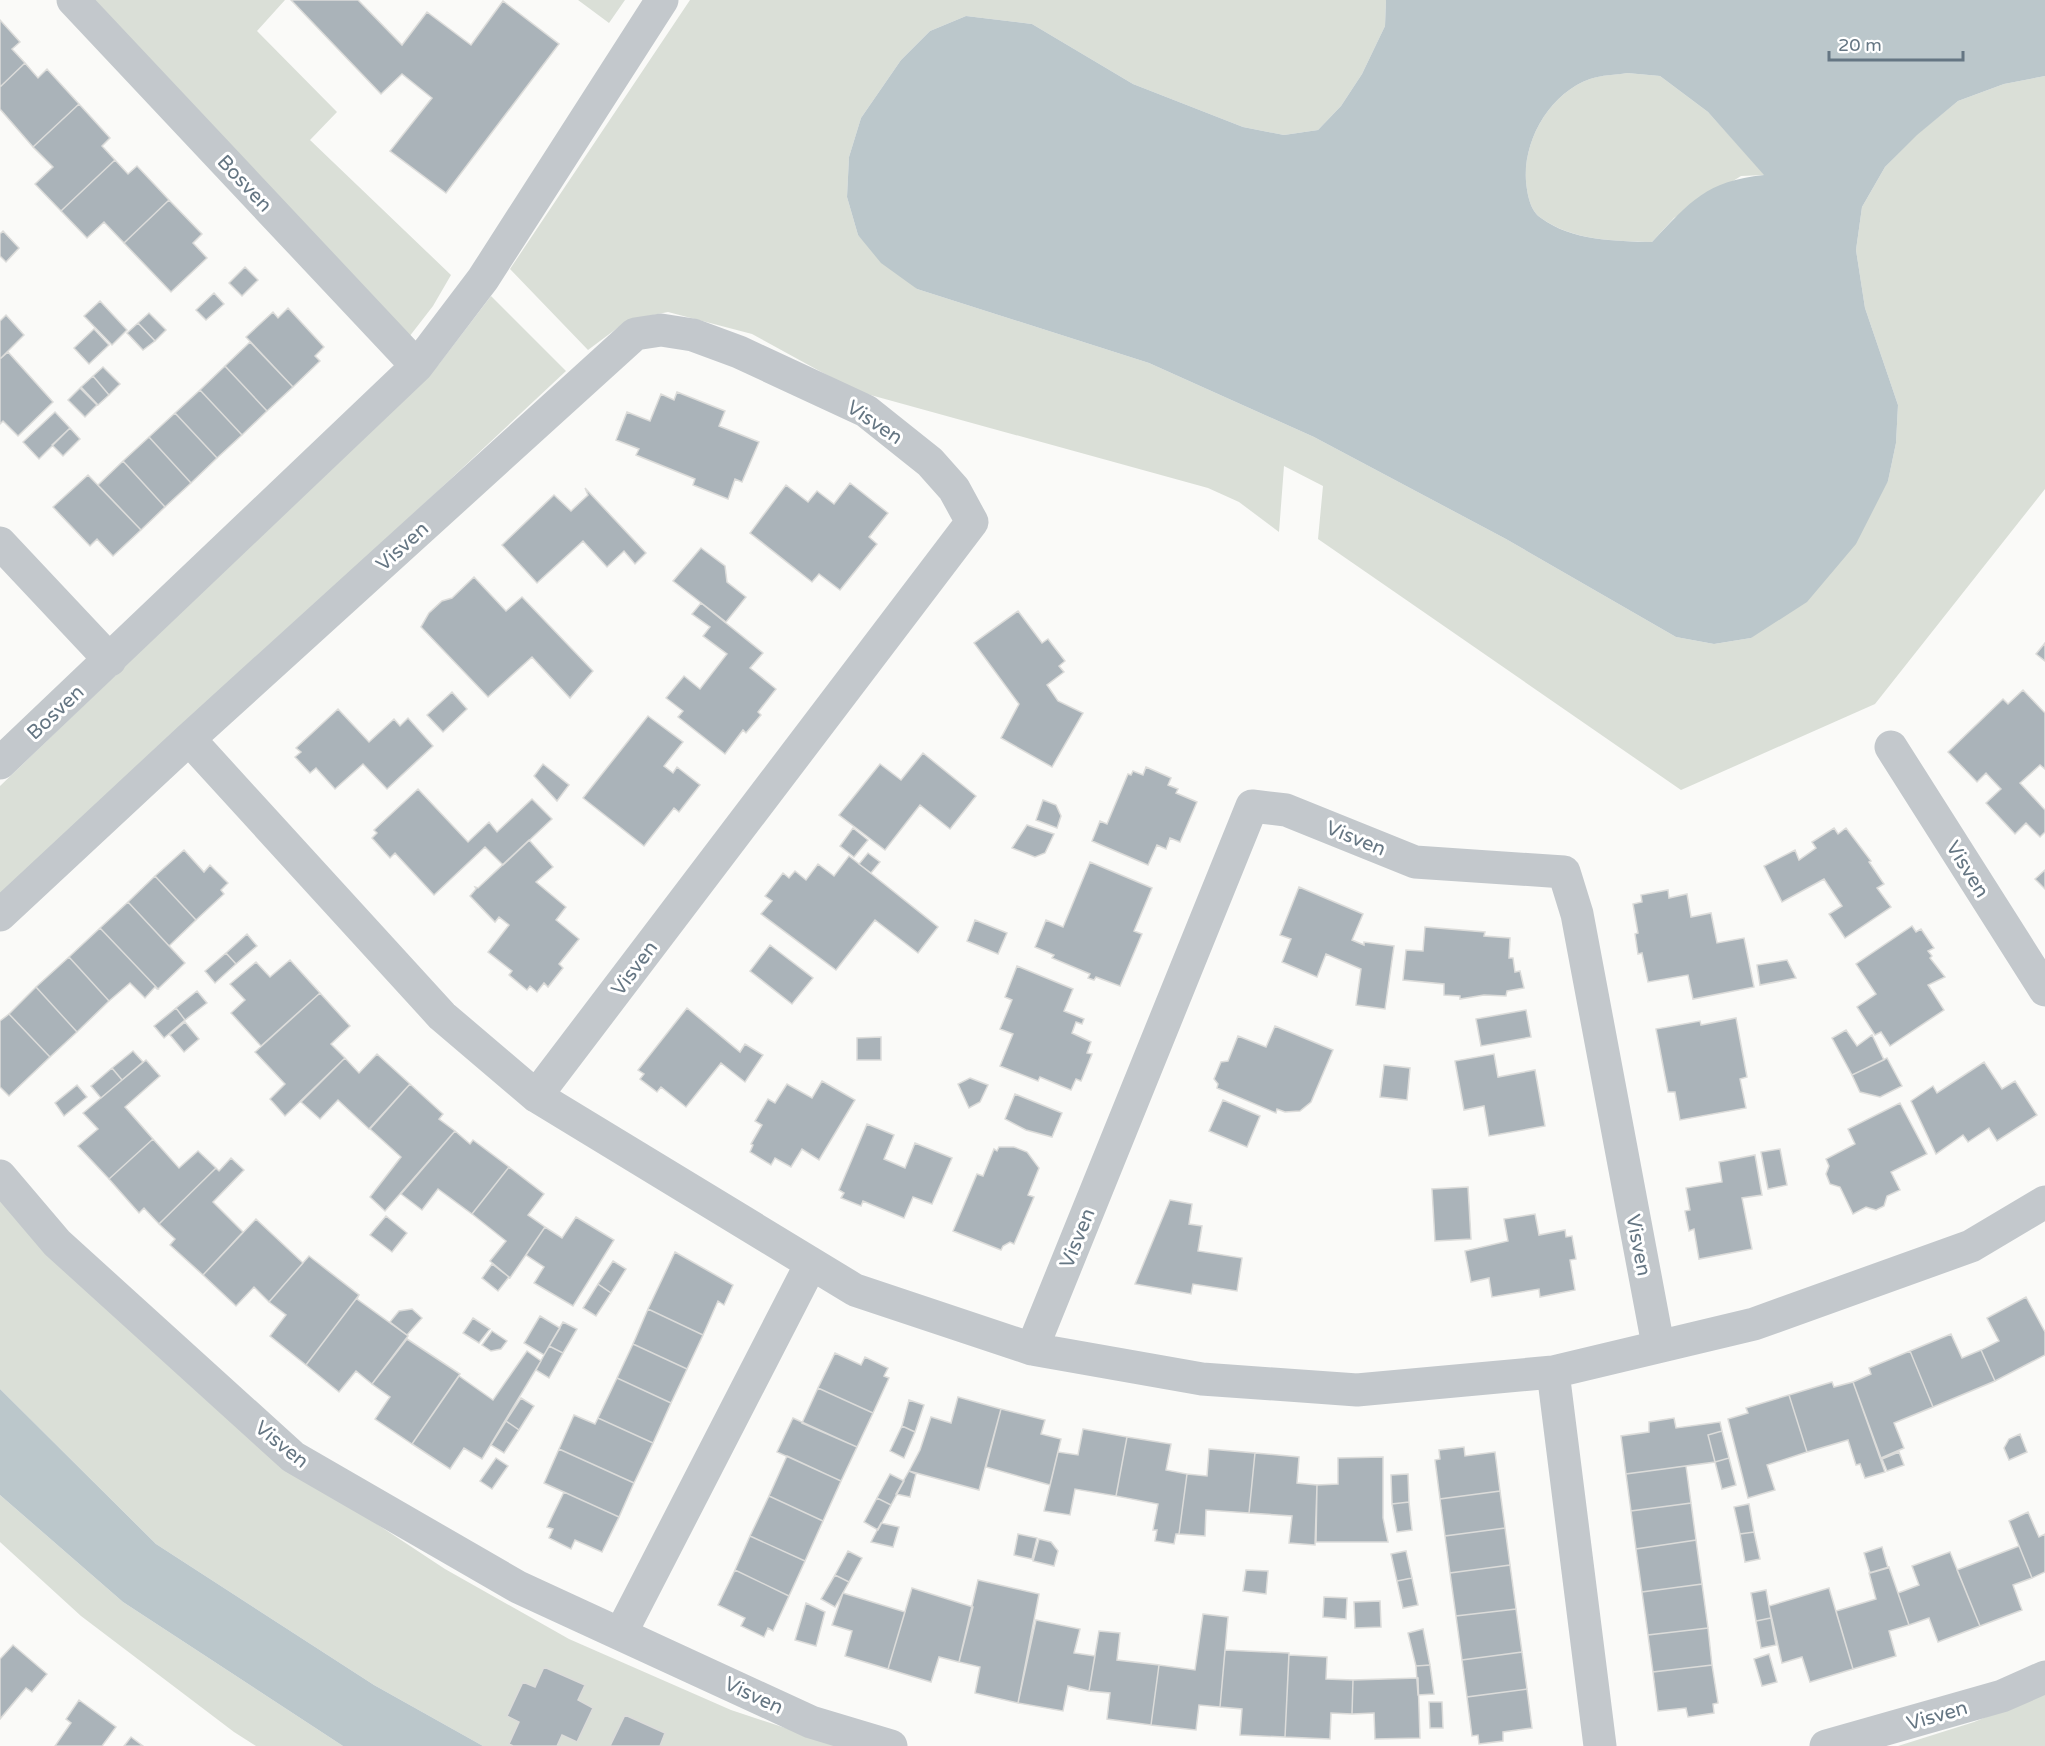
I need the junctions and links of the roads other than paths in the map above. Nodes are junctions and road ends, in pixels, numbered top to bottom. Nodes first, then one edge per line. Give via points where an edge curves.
1 (73, 0) edge
2 (662, 0) edge
3 (417, 366) junction
4 (0, 543) edge
5 (110, 660) junction
6 (189, 739) junction
7 (1891, 747) dead end
8 (0, 763) edge
9 (0, 915) edge
10 (2045, 990) edge
11 (536, 1096) junction
12 (0, 1176) edge
13 (2045, 1202) edge
14 (811, 1264) junction
15 (1658, 1345) junction
16 (1032, 1349) junction
17 (1553, 1372) junction
18 (621, 1633) junction
19 (2045, 1677) edge
20 (891, 1746) edge
21 (1600, 1746) edge
22 (1826, 1746) edge

1 - 3 street, Bosven
2 - 3 street, Bosven via 483,279
3 - 5 street, Bosven
4 - 5 street
5 - 8 street, Bosven
6 - 9 street, Visven
6 - 11 street via 442,1016
6 - 11 street, Visven via 635,334 661,330 693,335 739,352 866,411 930,462 954,489 972,522
7 - 10 street, Visven
11 - 14 street
12 - 18 street, Visven via 57,1243 293,1457 518,1587
13 - 15 street via 1971,1246 1754,1324
14 - 16 street via 855,1290
14 - 18 street
15 - 16 street, Visven via 1577,914 1564,872 1415,862 1286,810 1252,806
15 - 17 street
16 - 17 street via 1202,1379 1357,1390
17 - 21 street
18 - 20 street, Visven via 811,1722
19 - 22 street, Visven via 2002,1696

